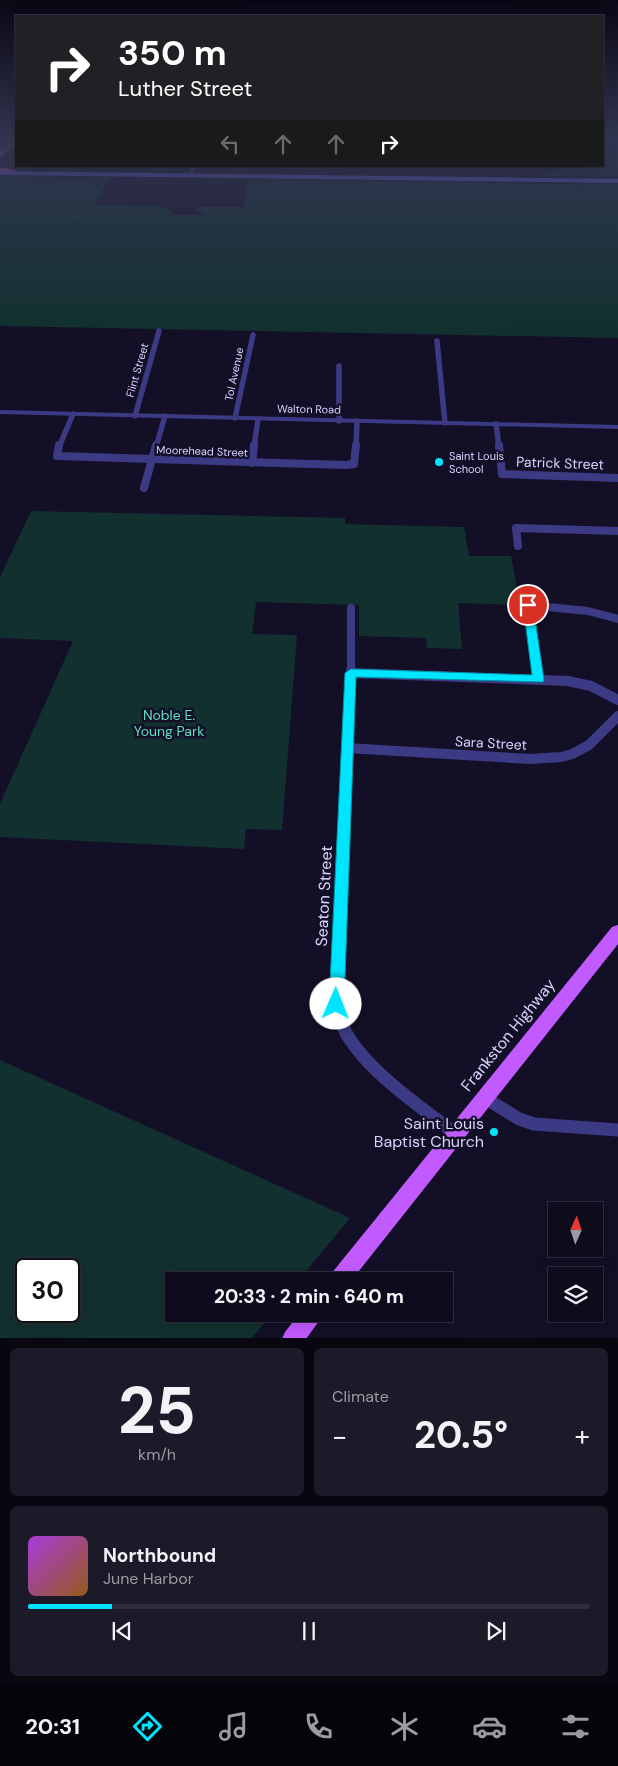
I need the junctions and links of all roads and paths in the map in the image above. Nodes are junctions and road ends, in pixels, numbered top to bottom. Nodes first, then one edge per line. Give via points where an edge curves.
1 (159, 330) dead end
2 (253, 335) dead end
3 (437, 341) dead end
4 (339, 366) dead end
5 (0, 412) edge
6 (73, 414) junction
7 (135, 416) junction
8 (165, 416) junction
9 (235, 418) junction
10 (258, 419) junction
11 (339, 421) junction
12 (357, 421) junction
13 (445, 423) junction
14 (496, 424) junction
15 (618, 427) edge
16 (153, 460) junction
17 (252, 463) junction
18 (618, 478) edge
19 (144, 488) dead end
20 (516, 528) joint
21 (618, 531) edge
22 (518, 546) dead end
23 (351, 608) dead end
24 (618, 619) edge
25 (351, 673) junction
26 (539, 680) junction
27 (618, 700) edge
28 (618, 716) edge
29 (347, 748) junction
30 (618, 932) edge
31 (485, 1098) junction
32 (618, 1130) edge
33 (456, 1134) junction
34 (345, 1272) edge
35 (305, 1322) edge
36 (292, 1338) edge

1 - 7 street, Flint Street
2 - 9 street, Tol Avenue
3 - 13 street
4 - 11 street
5 - 6 street, Walton Road
6 - 7 street, Walton Road
6 - 16 street, Moorehead Street via 57,456
7 - 8 street, Walton Road
8 - 9 street, Walton Road
8 - 16 street
9 - 10 street, Walton Road
10 - 11 street, Walton Road
10 - 17 street
11 - 12 street, Walton Road
12 - 13 street, Walton Road
12 - 17 street, Moorehead Street via 354,464
13 - 14 street, Walton Road
14 - 15 street, Walton Road
14 - 18 street, Patrick Street via 502,474
16 - 17 street, Moorehead Street
16 - 19 street
20 - 21 street
20 - 22 street
23 - 25 street, Seaton Street
24 - 26 street via 588,611 528,605
25 - 26 street
25 - 29 street, Seaton Street
26 - 27 street via 581,683
28 - 29 street, Sara Street via 588,747 575,755 554,759
29 - 33 street, Seaton Street via 336,1000 339,1016 352,1043 368,1063
30 - 31 main road, Frankston Highway
31 - 32 street via 519,1119 534,1124
31 - 33 main road, Frankston Highway
33 - 34 main road, Frankston Highway
35 - 36 main road

